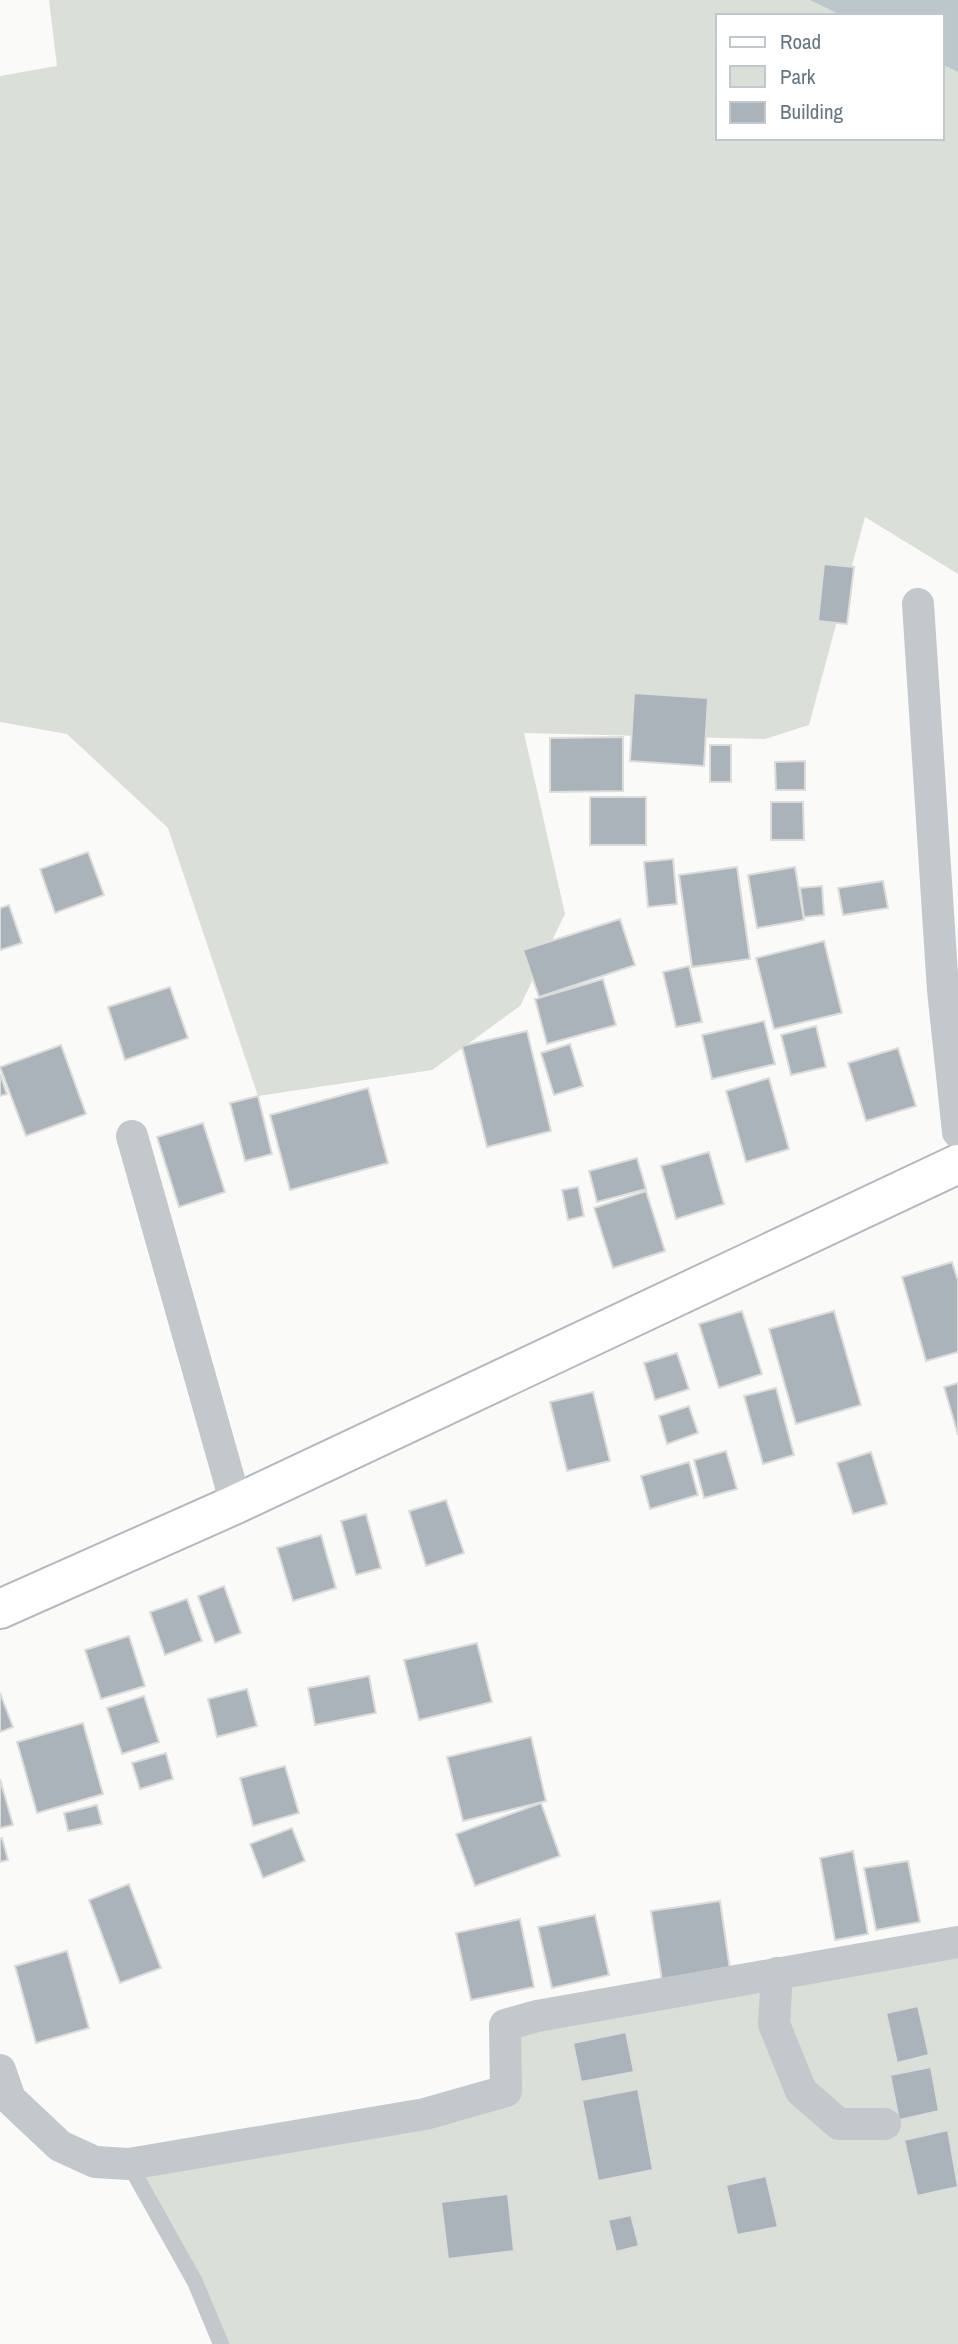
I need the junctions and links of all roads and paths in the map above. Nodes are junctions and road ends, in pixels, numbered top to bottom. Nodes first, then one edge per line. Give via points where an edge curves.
1 (918, 604) dead end
2 (958, 1132) edge
3 (132, 1136) dead end
4 (958, 1164) edge
5 (236, 1504) junction
6 (0, 1609) edge
7 (958, 1942) edge
8 (777, 1973) junction
9 (0, 2070) edge
10 (885, 2124) dead end
11 (129, 2164) junction
12 (220, 2344) edge

1 - 2 street via 943,990
3 - 5 street
4 - 5 street
5 - 6 street
7 - 8 street
8 - 10 street via 774,2024 802,2091 839,2124
8 - 11 street via 505,2025 506,2091 425,2114
9 - 11 street via 10,2099 60,2146 95,2162
11 - 12 lane via 195,2282

